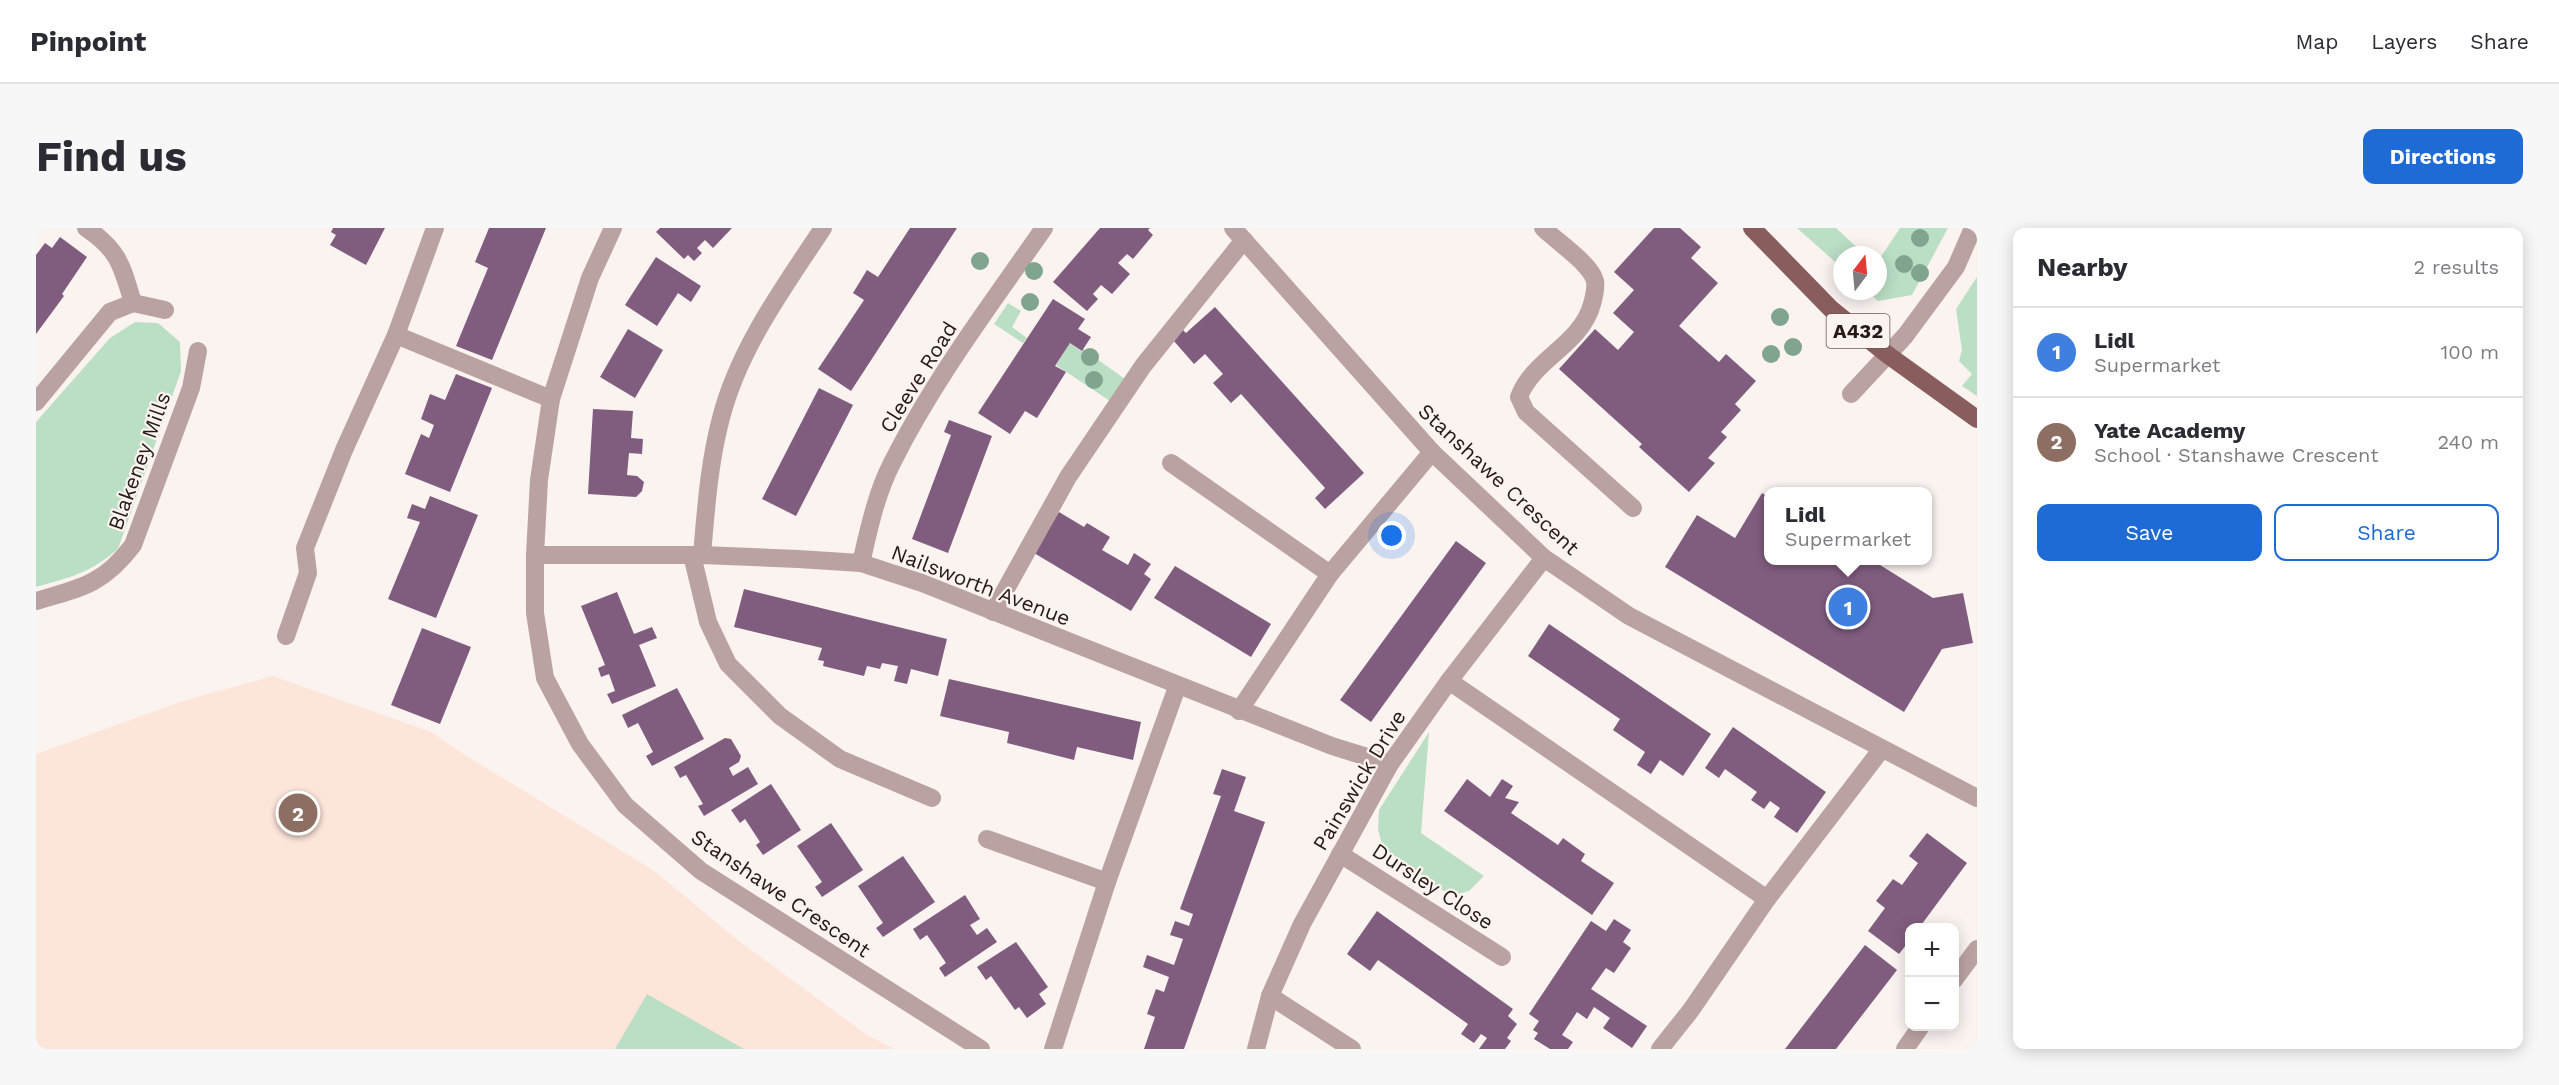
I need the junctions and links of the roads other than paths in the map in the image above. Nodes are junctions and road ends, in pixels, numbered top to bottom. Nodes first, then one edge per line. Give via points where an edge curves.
1 (86, 228) edge
2 (435, 228) edge
3 (613, 228) edge
4 (824, 228) edge
5 (1044, 228) edge
6 (1543, 228) edge
7 (1752, 228) edge
8 (1972, 228) edge
9 (1239, 234) edge
10 (133, 303) junction
11 (165, 310) dead end
12 (396, 335) junction
13 (198, 351) dead end
14 (1888, 355) junction
15 (39, 394) edge
16 (1851, 394) dead end
17 (551, 399) junction
18 (1977, 418) edge
19 (1432, 452) junction
20 (1171, 463) dead end
21 (1633, 508) dead end
22 (535, 555) junction
23 (697, 555) junction
24 (1544, 558) junction
25 (861, 563) junction
26 (1330, 574) junction
27 (36, 601) edge
28 (993, 612) junction
29 (286, 636) dead end
30 (1449, 681) junction
31 (1177, 687) junction
32 (1239, 711) junction
33 (1881, 750) junction
34 (1390, 764) junction
35 (932, 798) dead end
36 (1977, 798) edge
37 (987, 839) dead end
38 (1340, 854) junction
39 (1107, 882) junction
40 (1767, 899) junction
41 (1977, 949) edge
42 (1502, 957) dead end
43 (1956, 977) edge
44 (1270, 996) junction
45 (1918, 1031) edge
46 (981, 1049) edge
47 (1053, 1049) edge
48 (1256, 1049) edge
49 (1352, 1049) edge
50 (1660, 1049) edge
51 (1905, 1049) edge

1 - 10 street via 103,240 121,262
2 - 12 street
3 - 17 street, Stanshawe Crescent via 590,278
4 - 23 street via 773,303 734,380 721,417
5 - 25 street, Cleeve Road via 945,371 891,464 873,512
6 - 21 street via 1584,264 1595,280 1594,297 1588,318 1576,335 1524,384 1519,397 1526,412
7 - 14 main road, A432 via 1831,309
8 - 14 street via 1956,267
9 - 19 street, Stanshawe Crescent
9 - 28 street via 1068,477
10 - 11 street
10 - 15 street via 110,312
12 - 17 street
12 - 29 street via 305,548 308,573
13 - 27 street, Blakeney Mills via 191,388 133,545 117,566 89,586
14 - 16 street
14 - 18 main road, A432
17 - 22 street, Stanshawe Crescent via 539,480
19 - 24 street, Stanshawe Crescent
19 - 26 street
20 - 26 street
22 - 23 street, Nailsworth Avenue
22 - 46 street, Stanshawe Crescent via 535,613 545,678 580,744 625,805 701,871
23 - 25 street, Nailsworth Avenue
23 - 35 street via 708,622 728,664 780,716 840,759
24 - 30 street, Painswick Drive
24 - 33 street, Stanshawe Crescent via 1629,616
25 - 28 street, Nailsworth Avenue
26 - 32 street
28 - 31 street, Nailsworth Avenue
30 - 34 street, Painswick Drive
30 - 40 street
31 - 32 street, Nailsworth Avenue
31 - 39 street
32 - 34 street, Nailsworth Avenue
33 - 36 street, Stanshawe Crescent
33 - 40 street
34 - 38 street, Painswick Drive
37 - 39 street
38 - 42 street, Dursley Close
38 - 44 street, Painswick Drive via 1302,924
39 - 47 street
40 - 50 street
41 - 43 street
44 - 48 street, Painswick Drive
44 - 49 street
45 - 51 street

